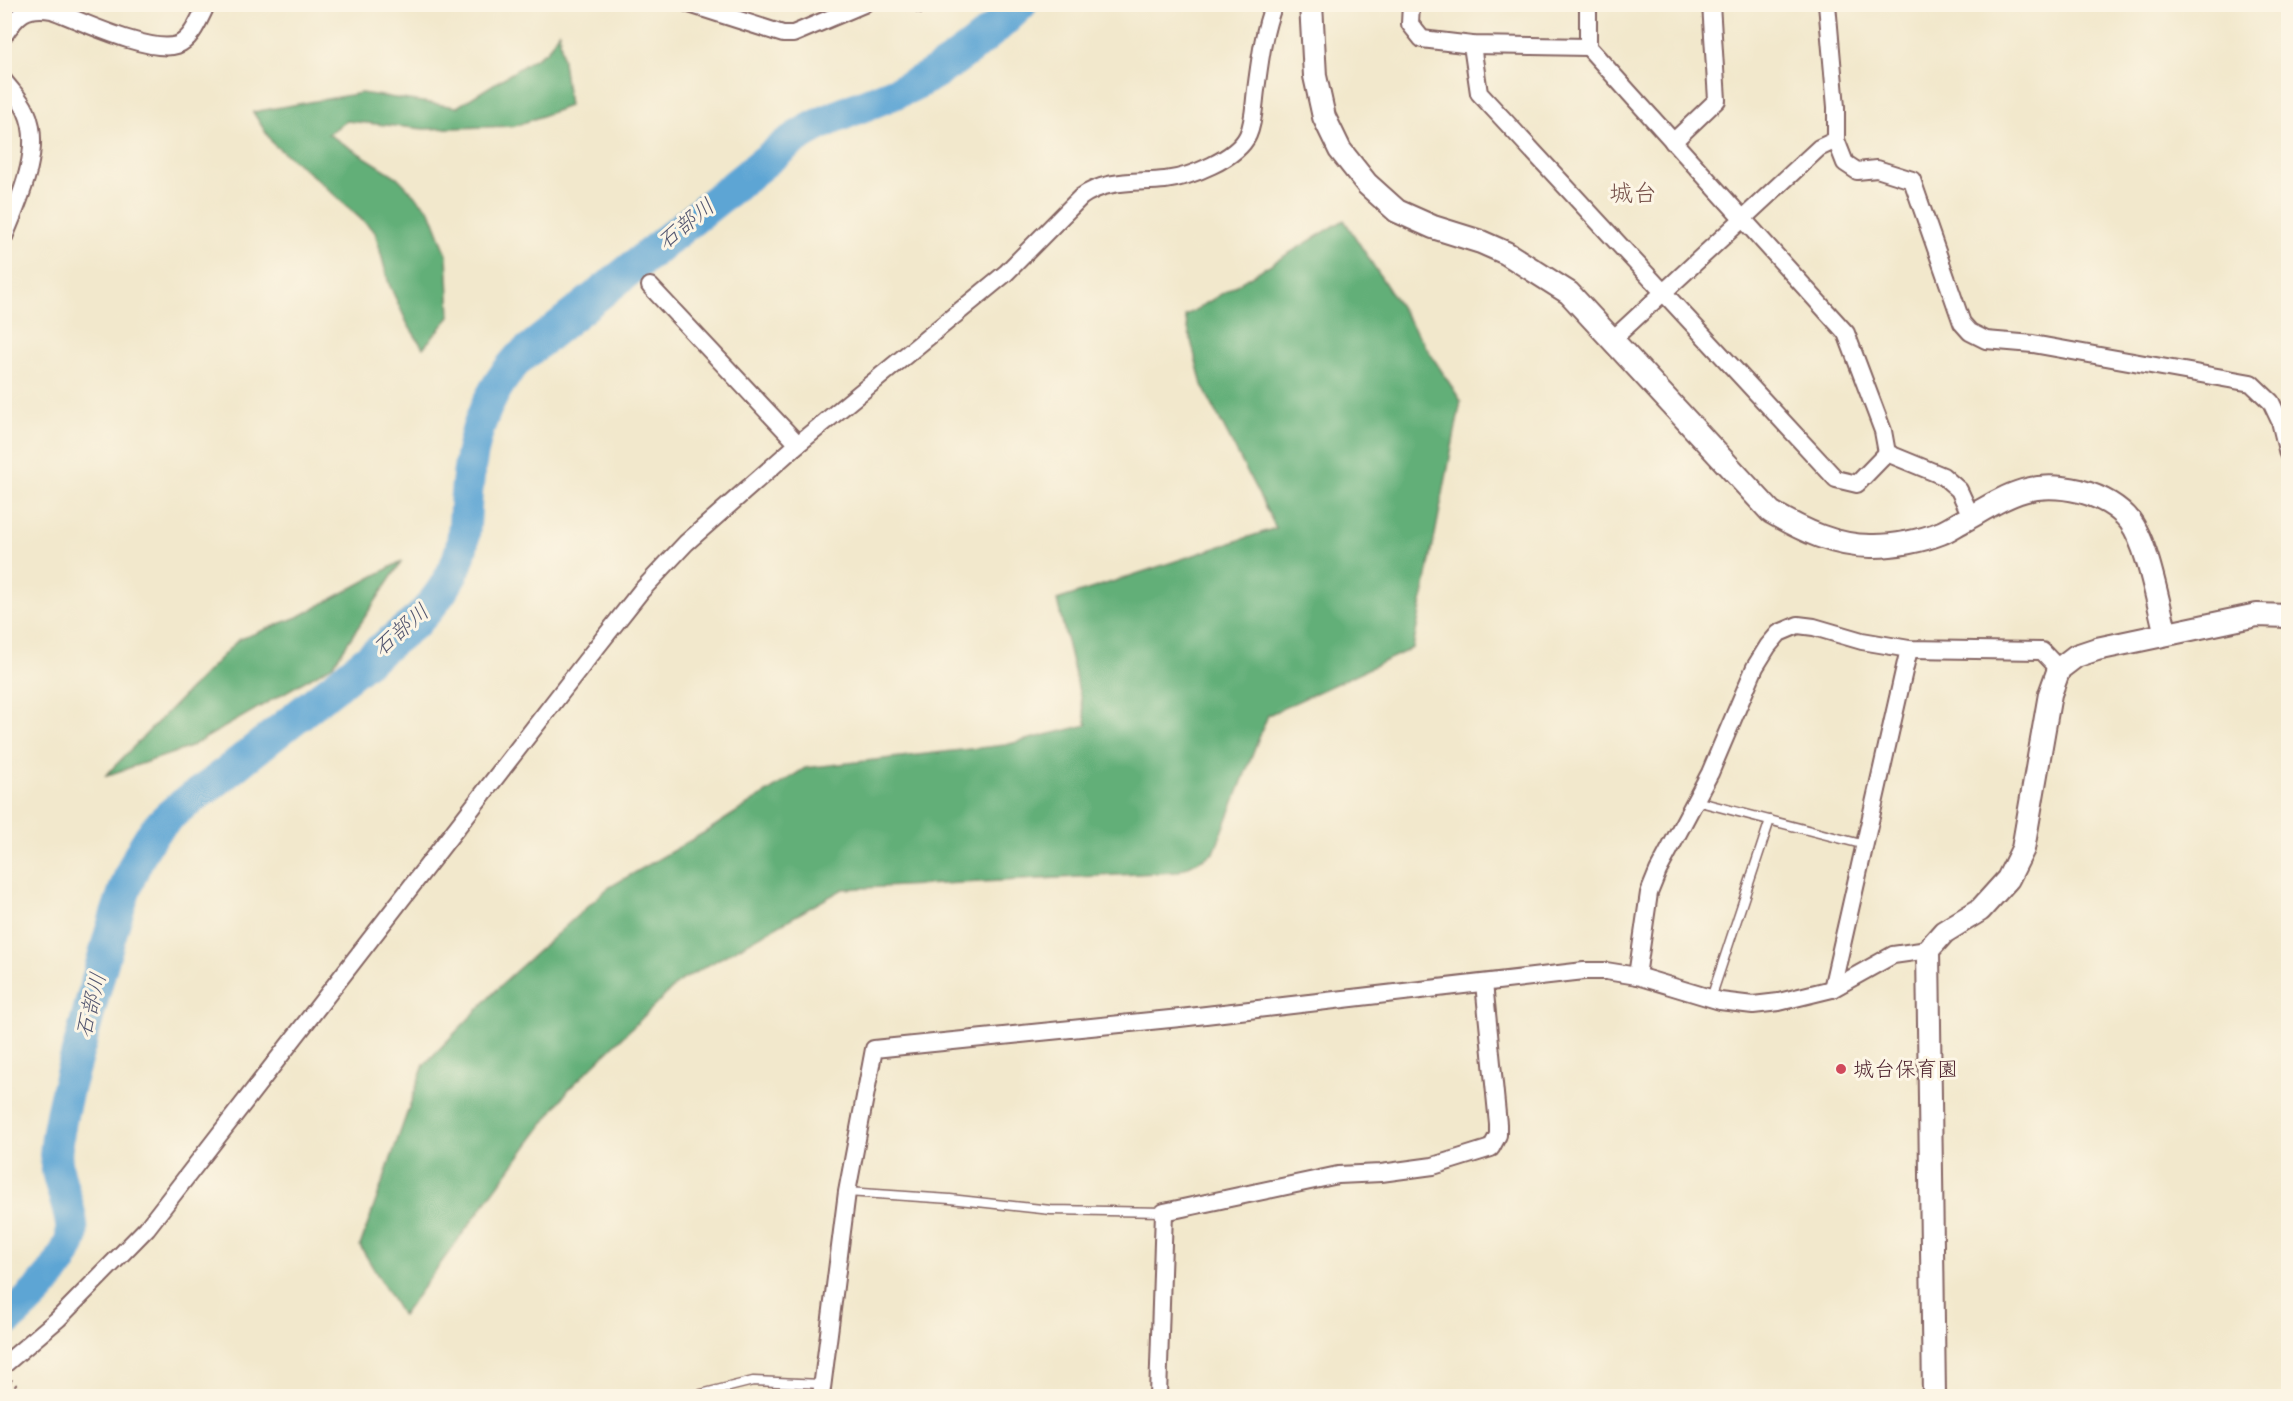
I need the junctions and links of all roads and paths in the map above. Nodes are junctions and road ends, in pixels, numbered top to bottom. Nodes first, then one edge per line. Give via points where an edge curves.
1 (207, 4) edge
2 (689, 4) edge
3 (864, 4) edge
4 (921, 4) edge
5 (939, 4) edge
6 (1274, 4) edge
7 (1311, 4) edge
8 (1411, 4) edge
9 (1588, 4) edge
10 (1711, 4) edge
11 (1827, 4) edge
12 (4, 35) edge
13 (1472, 45) junction
14 (1588, 47) junction
15 (4, 81) edge
16 (1836, 140) junction
17 (1673, 142) junction
18 (1743, 219) junction
19 (4, 237) edge
20 (650, 286) dead end
21 (1662, 292) junction
22 (1612, 340) junction
23 (798, 444) junction
24 (1887, 453) junction
25 (2289, 454) edge
26 (1971, 516) junction
27 (2289, 616) edge
28 (2166, 634) junction
29 (1909, 649) junction
30 (2059, 669) junction
31 (1696, 801) junction
32 (1770, 820) junction
33 (1865, 845) junction
34 (1928, 951) junction
35 (1637, 976) junction
36 (1484, 983) junction
37 (1832, 989) junction
38 (1711, 998) junction
39 (847, 1192) junction
40 (1164, 1212) junction
41 (4, 1365) edge
42 (4, 1372) edge
43 (821, 1390) edge
44 (26, 1396) edge
45 (693, 1396) edge
46 (1158, 1396) edge
47 (1934, 1396) edge

1 - 12 street via 188,38 177,45 141,44 38,8 15,19
2 - 3 street via 793,34
4 - 5 street
6 - 23 street via 1263,38 1252,120 1240,147 1213,164 1168,180 1123,182 1092,189 1006,273
7 - 22 street via 1316,76 1324,117 1340,150 1367,184 1396,211 1481,242 1536,270 1569,293
8 - 13 street via 1410,24 1422,39
9 - 14 street
10 - 17 street via 1717,100
11 - 16 street
13 - 14 street
13 - 21 street via 1479,93
14 - 17 street
15 - 19 street via 28,114 31,153 27,178
16 - 18 street via 1819,148
16 - 25 street via 1845,163 1857,171 1877,169 1912,180 1962,322 1970,332 1986,340 2033,344 2251,383 2271,402
17 - 18 street
18 - 21 street
18 - 24 street via 1846,333 1883,431
20 - 23 street
21 - 22 street
21 - 24 street via 1836,479 1857,484
22 - 26 street via 1771,512 1802,530 1840,543 1873,546 1941,533
23 - 41 street via 686,543 641,591 147,1228 58,1319
24 - 26 street via 1943,476 1959,490
26 - 28 street via 2004,497 2030,488 2060,487 2088,493 2111,504 2130,522 2143,548
27 - 28 street via 2257,615
28 - 30 street via 2097,649 2076,656
29 - 30 street via 2042,651
29 - 31 street via 1798,625 1779,633 1755,667
29 - 33 street
30 - 34 street via 2050,694 2023,849 2008,879 1980,910 1944,932
31 - 32 lane
31 - 35 street via 1649,893
32 - 33 lane
32 - 38 lane
33 - 37 street
34 - 37 street via 1893,954
34 - 47 street
35 - 36 street via 1584,971
35 - 38 street
36 - 39 street via 874,1049
36 - 40 street via 1498,1124 1498,1135 1491,1148 1433,1166 1338,1175
37 - 38 street via 1753,1005
39 - 40 lane via 1051,1210
39 - 43 street
40 - 46 street
42 - 44 path
43 - 45 lane via 753,1381

